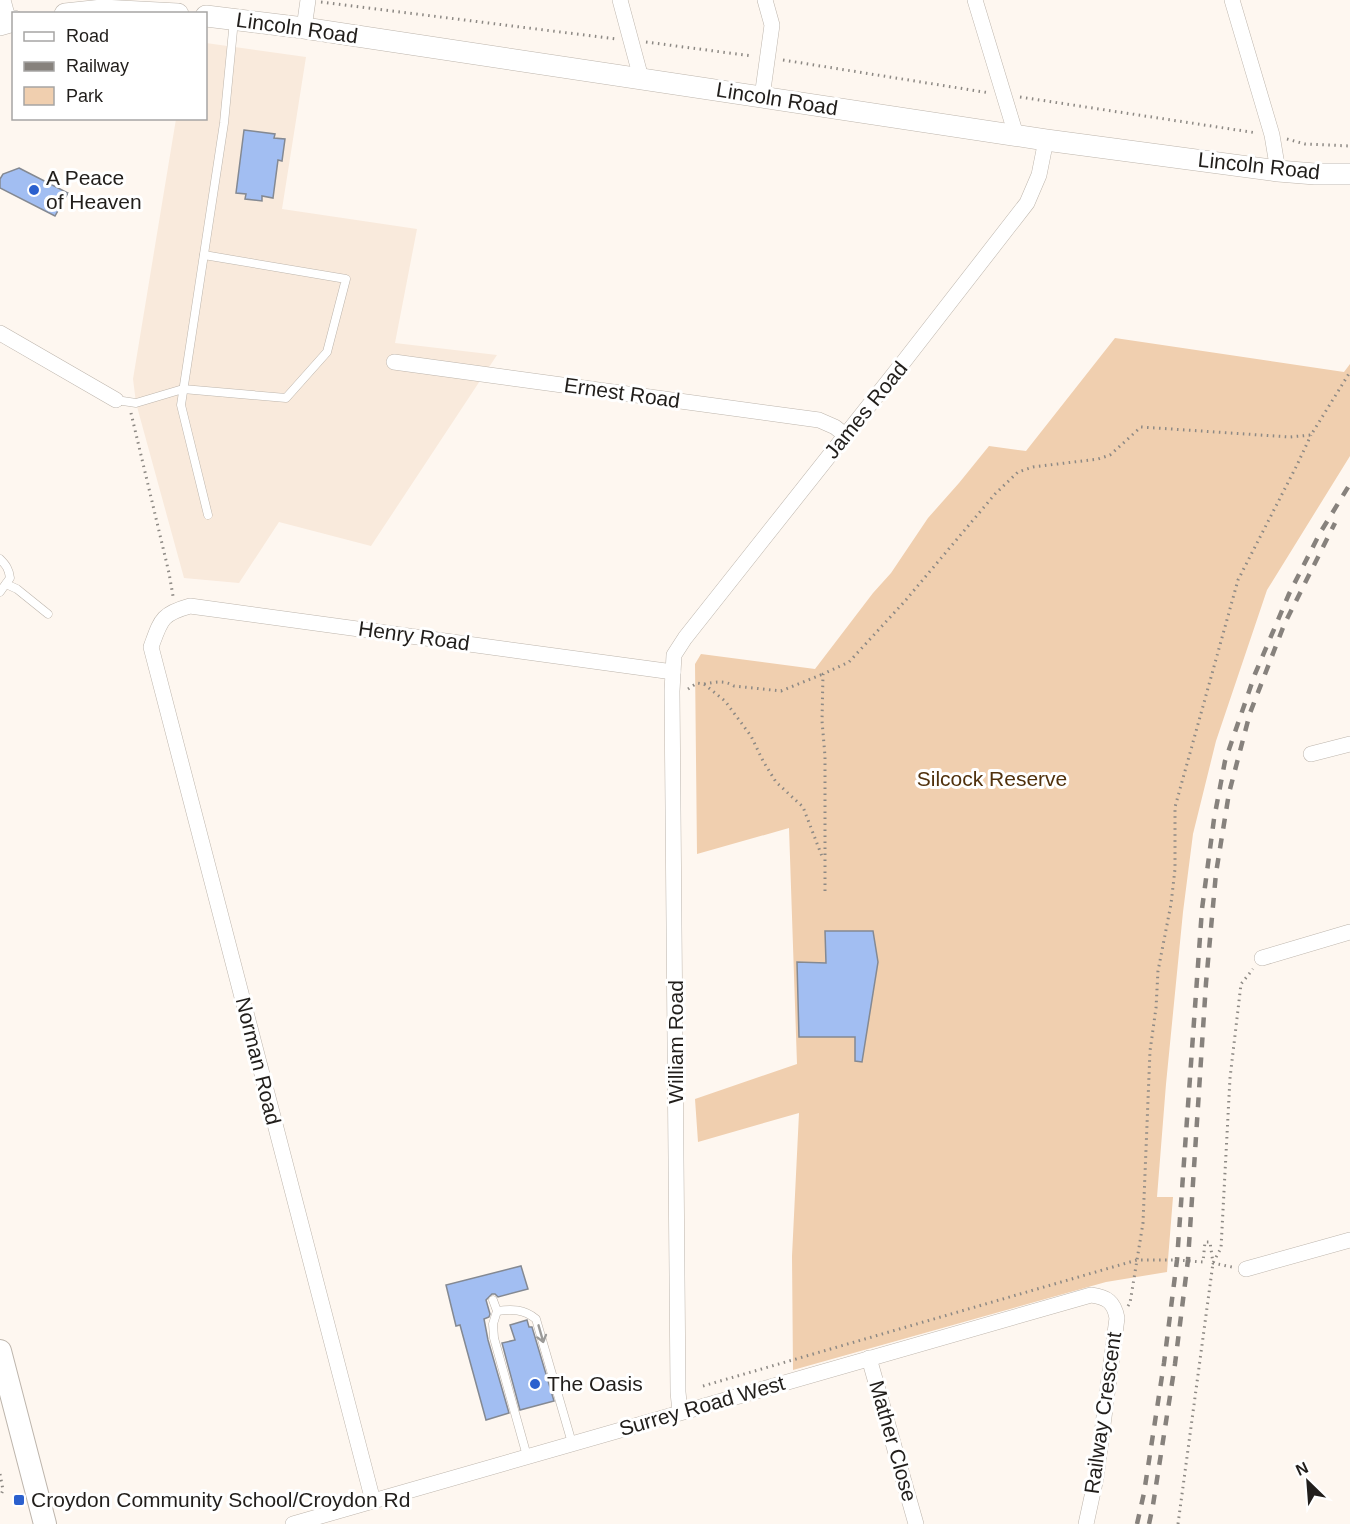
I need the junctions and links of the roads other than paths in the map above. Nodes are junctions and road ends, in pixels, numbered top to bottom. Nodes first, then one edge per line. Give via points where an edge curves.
1 (3, 0) edge
2 (308, 0) edge
3 (620, 0) edge
4 (765, 0) edge
5 (975, 0) edge
6 (1232, 0) edge
7 (84, 12) edge
8 (140, 12) edge
9 (207, 16) edge
10 (234, 20) junction
11 (8, 23) edge
12 (304, 28) junction
13 (640, 78) junction
14 (762, 97) junction
15 (1016, 135) junction
16 (1046, 140) junction
17 (1278, 171) junction
18 (1350, 174) edge
19 (204, 255) junction
20 (0, 333) edge
21 (394, 362) dead end
22 (183, 390) junction
23 (116, 399) joint
24 (845, 435) junction
25 (208, 515) dead end
26 (0, 559) edge
27 (6, 584) junction
28 (0, 591) edge
29 (175, 610) joint
30 (48, 614) dead end
31 (673, 672) junction
32 (1350, 744) edge
33 (1311, 754) dead end
34 (1350, 932) edge
35 (1262, 958) road end
36 (1350, 1240) edge
37 (1246, 1269) road end
38 (494, 1300) dead end
39 (1110, 1302) joint
40 (497, 1311) junction
41 (0, 1351) edge
42 (869, 1358) junction
43 (680, 1412) junction
44 (572, 1443) junction
45 (527, 1456) junction
46 (373, 1501) junction
47 (45, 1524) edge
48 (293, 1524) edge
49 (916, 1524) edge
50 (1086, 1524) edge

1 - 11 street
2 - 12 street
3 - 13 street
4 - 14 street via 772,24
5 - 15 street
6 - 17 street via 1272,135
7 - 8 main road
9 - 10 main road, Lincoln Road
10 - 12 main road, Lincoln Road
10 - 19 lane via 224,123
12 - 13 main road, Lincoln Road
13 - 14 main road, Lincoln Road
14 - 15 main road, Lincoln Road
15 - 16 main road, Lincoln Road
16 - 17 main road, Lincoln Road
16 - 24 street, James Road via 1039,175 1027,203
17 - 18 main road, Lincoln Road
19 - 22 lane
19 - 22 lane via 346,279 327,352 286,398
20 - 23 street
21 - 24 street, Ernest Road via 819,420
22 - 23 lane via 136,403
22 - 25 lane via 184,424
24 - 31 street, James Road via 685,638 674,655
26 - 27 lane via 9,572
27 - 28 lane
27 - 30 lane
29 - 31 street, Henry Road via 190,606
29 - 46 street, Norman Road via 160,621 151,647
31 - 43 street, William Road
32 - 33 street
34 - 35 street
36 - 37 street
38 - 40 lane
39 - 42 street, Surrey Road West via 1091,1294
39 - 50 street, Railway Crescent via 1117,1318 1096,1478
40 -> 44 lane via 513,1309 536,1319
40 - 45 lane via 494,1338
41 - 47 main road
42 - 43 street, Surrey Road West
42 - 49 street, Mather Close
43 - 44 street, Surrey Road West
44 - 45 street, Surrey Road West
45 - 46 street, Surrey Road West
46 - 48 street, Surrey Road West

